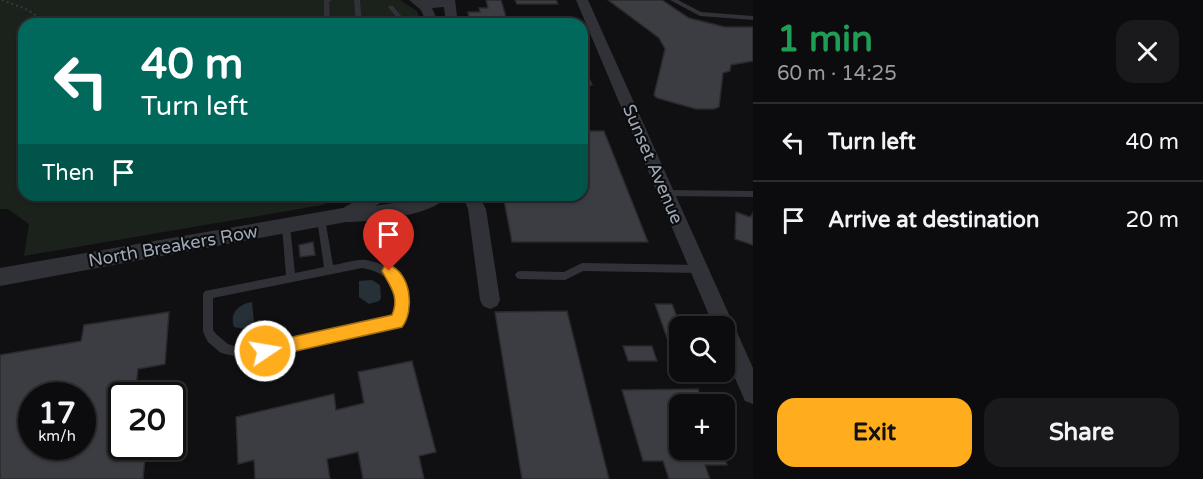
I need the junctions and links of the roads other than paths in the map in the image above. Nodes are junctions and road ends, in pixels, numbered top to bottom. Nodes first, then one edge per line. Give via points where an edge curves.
1 (328, 0) edge
2 (357, 0) edge
3 (582, 0) edge
4 (673, 0) edge
5 (449, 2) edge
6 (419, 3) edge
7 (391, 7) dead end
8 (327, 18) edge
9 (358, 18) edge
10 (400, 18) edge
11 (432, 18) edge
12 (452, 18) edge
13 (753, 18) edge
14 (666, 192) junction
15 (753, 194) edge
16 (370, 201) edge
17 (426, 201) edge
18 (473, 201) edge
19 (346, 215) junction
20 (321, 219) junction
21 (286, 226) junction
22 (699, 269) junction
23 (329, 271) junction
24 (520, 275) dead end
25 (0, 277) edge
26 (291, 278) junction
27 (490, 300) dead end
28 (719, 316) edge
29 (735, 352) edge
30 (753, 393) edge

1 - 8 lane
2 - 9 lane
3 - 14 street, Sunset Avenue
4 - 13 lane via 700,14
5 - 6 street
5 - 12 street
6 - 11 street
7 - 10 lane
14 - 15 lane
14 - 22 street, Sunset Avenue
16 - 19 street, North Breakers Row
17 - 19 street, North Breakers Row via 372,215
18 - 27 street
19 - 20 street, North Breakers Row
20 - 21 street, North Breakers Row
20 - 23 lane
21 - 25 street, North Breakers Row
21 - 26 lane
22 - 24 lane via 582,267 565,276
22 - 28 street, Sunset Avenue
23 - 26 lane
23 - 26 lane via 362,264 389,271 403,299 401,316 388,324 253,352 225,349 212,338 208,331 208,294
29 - 30 street, Sunset Avenue

